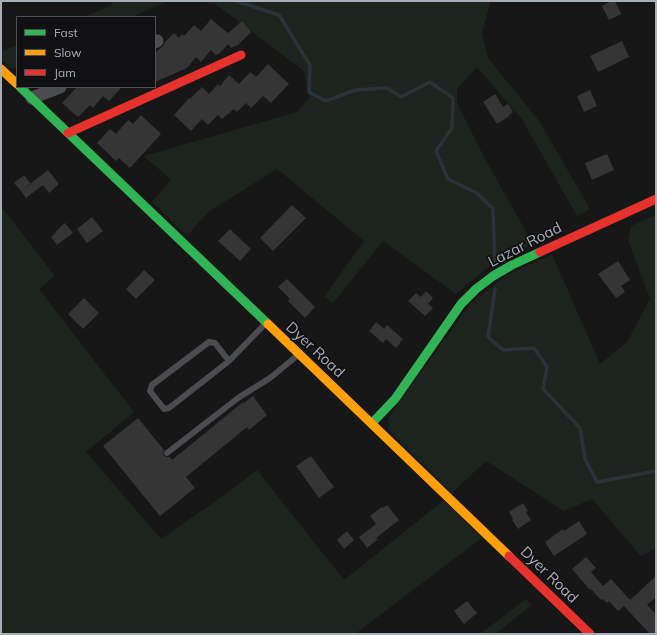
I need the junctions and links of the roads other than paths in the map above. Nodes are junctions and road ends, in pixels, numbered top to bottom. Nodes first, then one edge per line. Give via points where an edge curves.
1 (241, 55) dead end
2 (1, 69) edge
3 (16, 83) edge
4 (21, 88) edge
5 (57, 88) edge
6 (32, 98) junction
7 (68, 133) junction
8 (656, 199) edge
9 (266, 323) junction
10 (300, 354) junction
11 (229, 361) junction
12 (372, 423) junction
13 (167, 453) dead end
14 (590, 634) edge

1 - 7 street
2 - 3 street
4 - 6 street, Dyer Road
5 - 6 street
6 - 7 street, Dyer Road
7 - 9 street, Dyer Road
8 - 12 street, Lazar Road via 512,265 476,289 461,304 395,399
9 - 10 street, Dyer Road
9 - 11 lane
10 - 12 street, Dyer Road
10 - 13 lane
11 - 11 lane via 215,343 209,342 152,385 150,391 164,409 169,408
12 - 14 street, Dyer Road

